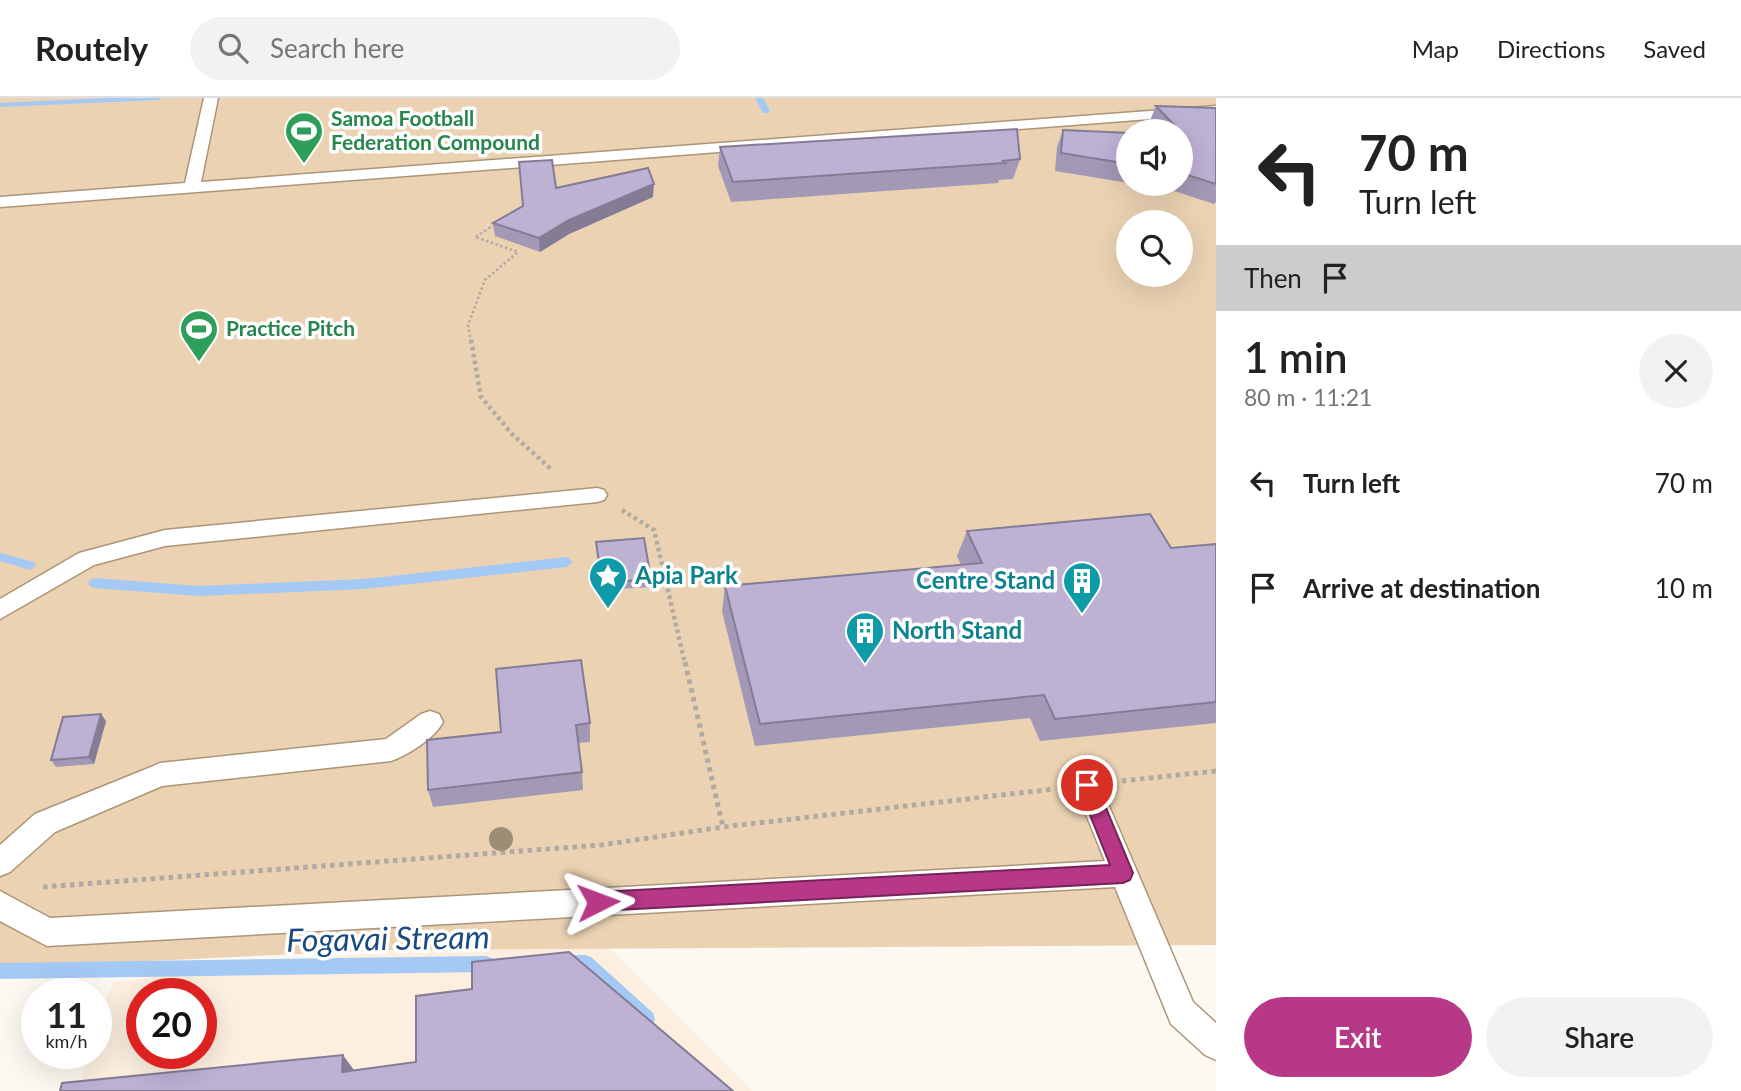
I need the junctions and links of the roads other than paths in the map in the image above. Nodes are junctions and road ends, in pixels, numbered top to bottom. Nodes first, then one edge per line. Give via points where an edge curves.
1 (211, 98) edge
2 (1216, 110) edge
3 (192, 188) junction
4 (0, 202) edge
5 (597, 495) dead end
6 (0, 610) edge
7 (430, 722) dead end
8 (1087, 785) road end
9 (0, 863) edge
10 (1123, 873) junction
11 (0, 905) edge
12 (1216, 1044) edge

1 - 3 lane
2 - 3 lane
3 - 4 lane
5 - 6 lane via 165,538 87,559
7 - 9 lane via 391,750 160,775 46,823
8 - 10 lane
10 - 11 lane via 47,932
10 - 12 lane via 1182,1013

